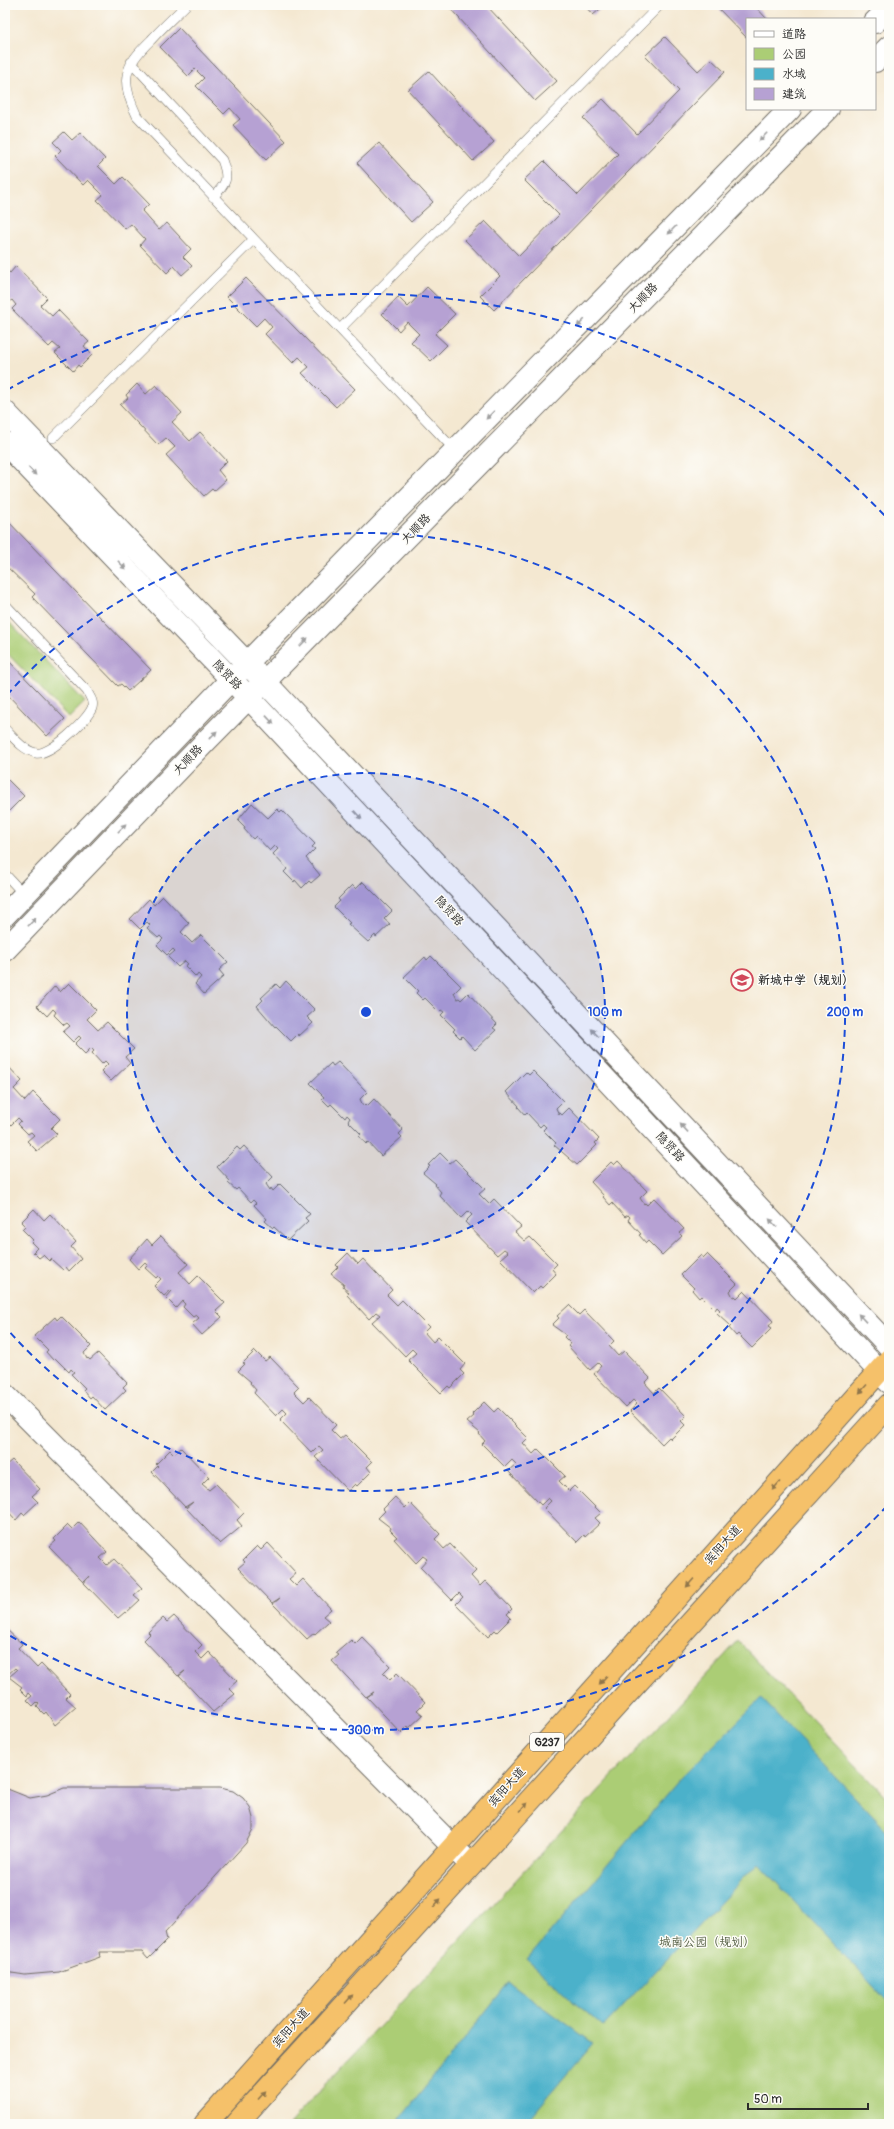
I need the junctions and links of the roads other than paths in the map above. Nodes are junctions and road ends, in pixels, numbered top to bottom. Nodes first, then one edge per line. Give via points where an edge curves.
1 (186, 5) edge
2 (660, 5) edge
3 (889, 8) edge
4 (876, 21) edge
5 (889, 46) edge
6 (876, 60) edge
7 (131, 62) junction
8 (789, 110) edge
9 (827, 110) edge
10 (214, 197) junction
11 (254, 239) junction
12 (340, 328) dead end
13 (5, 412) edge
14 (53, 438) dead end
15 (5, 443) edge
16 (448, 443) dead end
17 (5, 604) edge
18 (246, 664) junction
19 (231, 680) junction
20 (265, 682) junction
21 (249, 698) junction
22 (5, 729) edge
23 (5, 874) edge
24 (18, 888) dead end
25 (5, 914) edge
26 (5, 950) edge
27 (889, 1346) edge
28 (886, 1371) edge
29 (5, 1395) edge
30 (889, 1405) edge
31 (453, 1848) junction
32 (471, 1865) junction
33 (205, 2124) edge
34 (236, 2124) edge

1 - 7 lane
2 - 12 lane
3 - 4 street
5 - 6 street
7 - 10 lane via 127,82 129,99 137,116
7 - 10 lane via 222,160 227,174 224,186
8 -> 18 street, 大顺路
20 -> 9 street, 大顺路
10 - 11 lane
11 - 14 lane
11 - 16 lane
13 - 18 street, 隐贤路
15 -> 19 street, 隐贤路
17 - 22 lane via 87,691 92,700 92,708 57,745 46,752 28,750
18 - 19 street, 大顺路
18 - 20 street, 隐贤路
19 - 21 street, 隐贤路
19 - 25 street, 大顺路
20 - 21 street, 大顺路
27 -> 20 street, 隐贤路
26 -> 21 street, 大顺路
21 -> 28 street, 隐贤路
23 - 24 lane
28 -> 31 highway, 宾阳大道 / G237
29 - 31 street
32 -> 30 highway, 宾阳大道 / G237
31 - 32 street
31 - 33 highway, 宾阳大道 / G237
34 -> 32 highway, 宾阳大道 / G237

